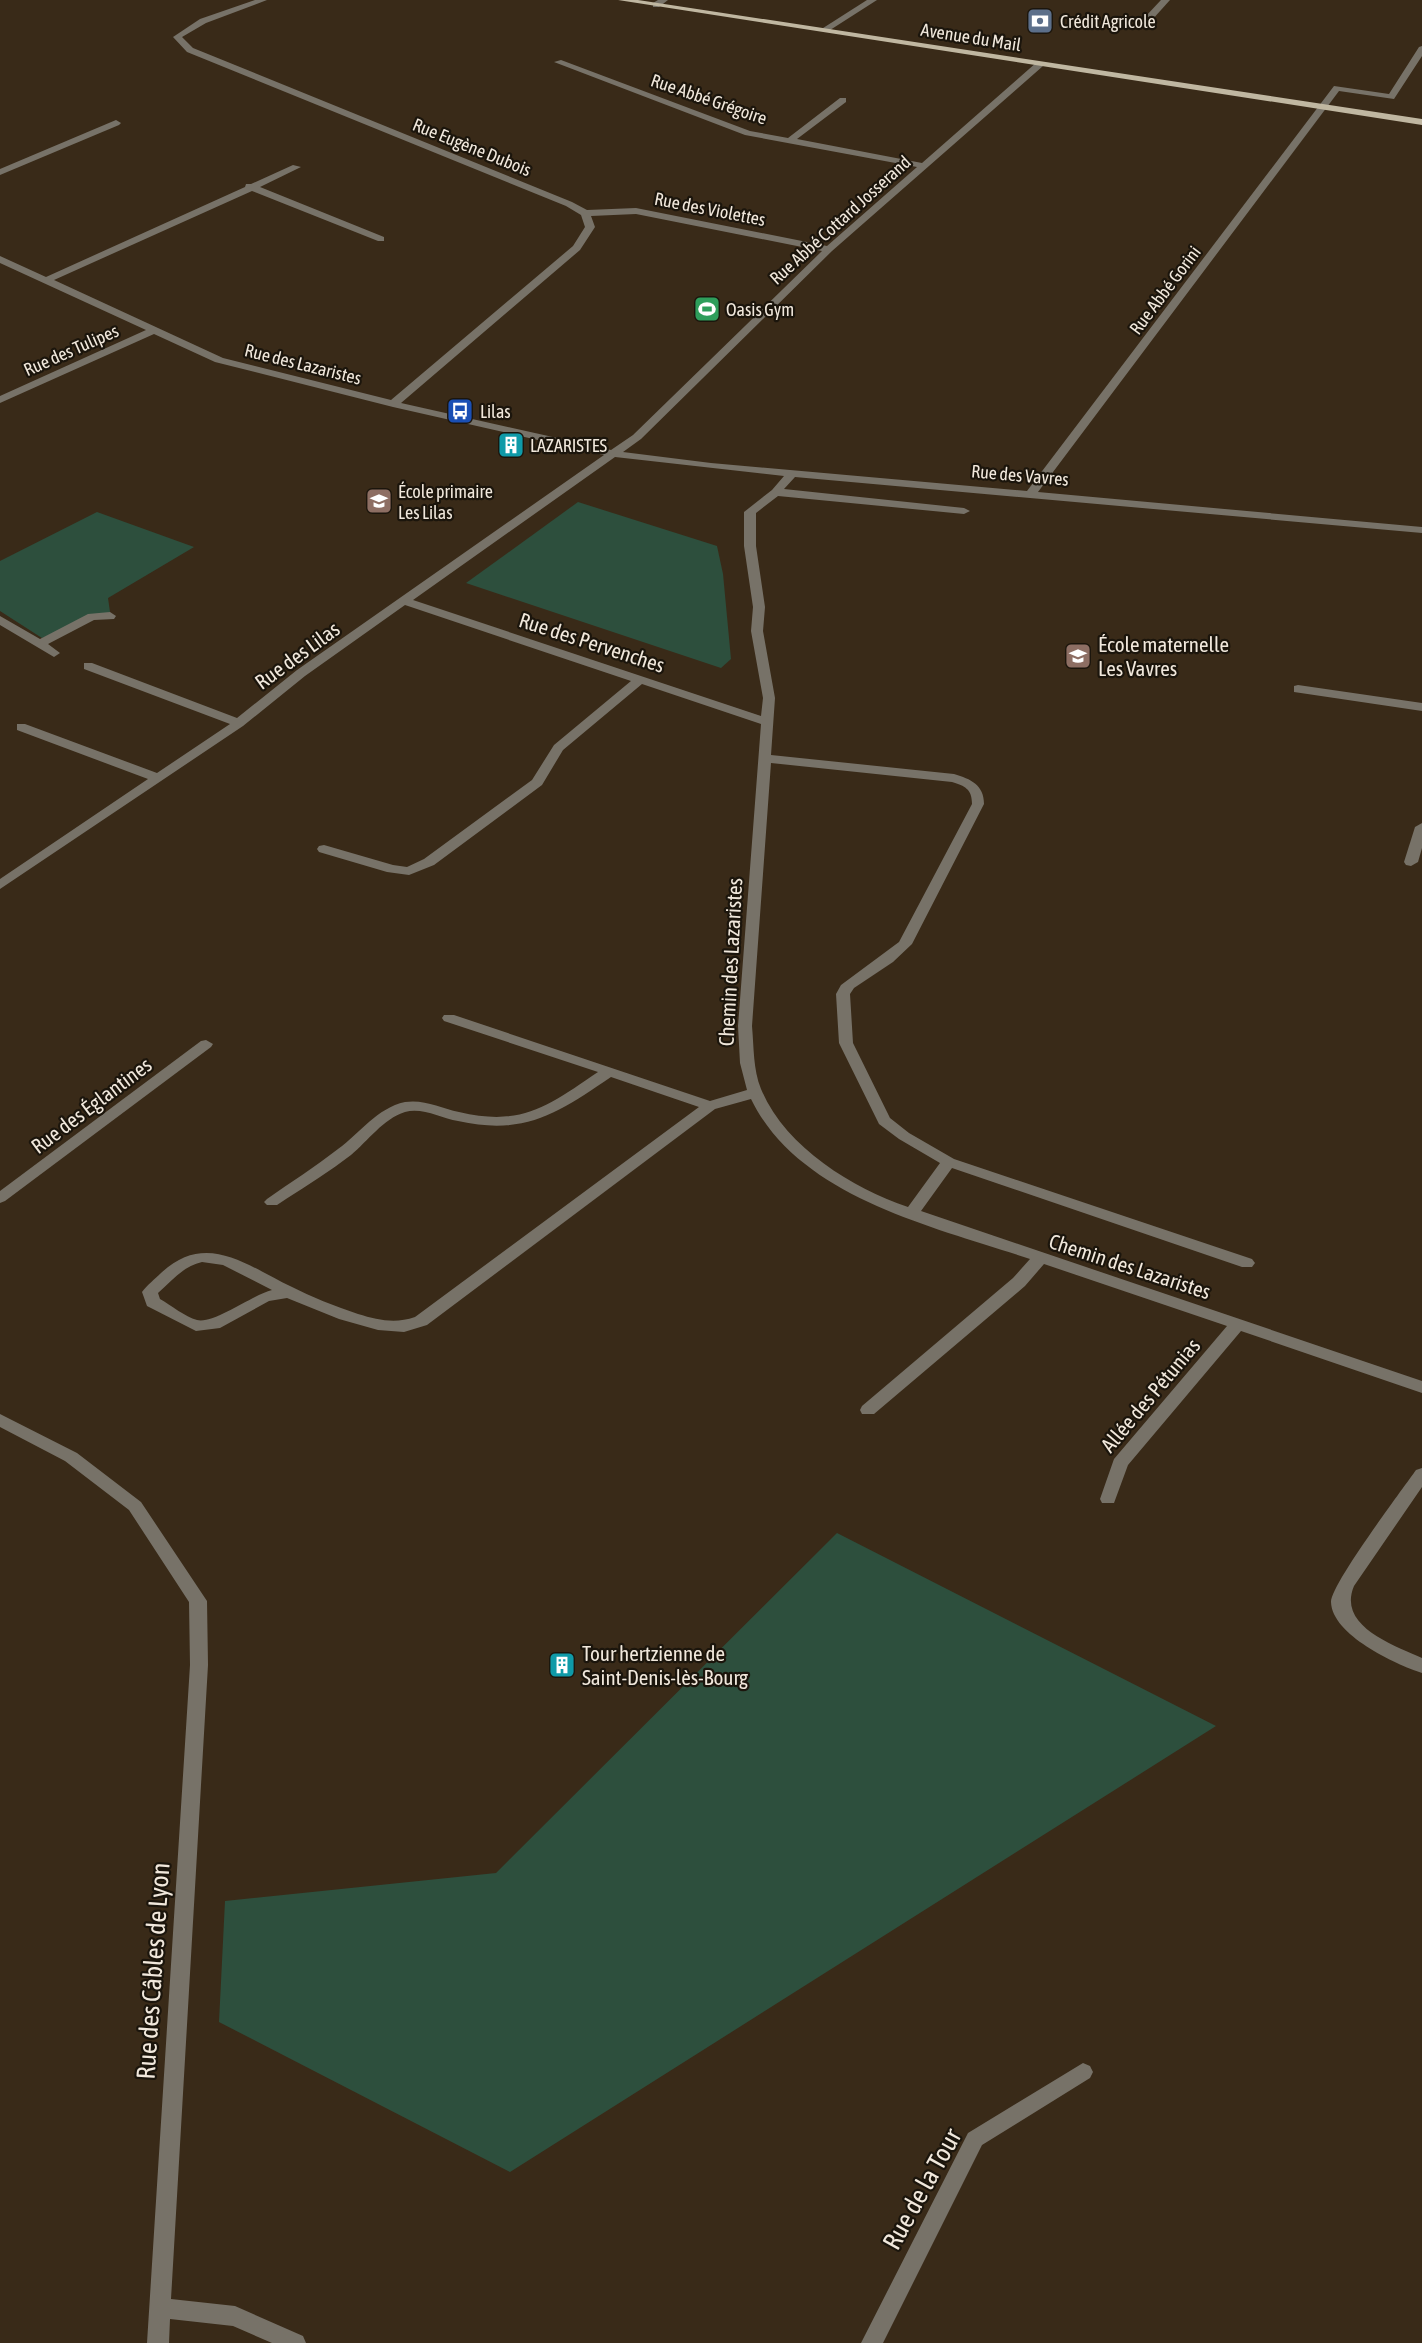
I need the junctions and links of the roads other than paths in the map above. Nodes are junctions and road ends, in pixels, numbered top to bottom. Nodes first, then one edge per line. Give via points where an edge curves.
1 (262, 0) edge
2 (622, 0) edge
3 (873, 0) edge
4 (1166, 0) edge
5 (660, 3) edge
6 (1149, 18) dead end
7 (824, 30) junction
8 (1422, 49) edge
9 (558, 62) dead end
10 (1040, 64) junction
11 (843, 100) dead end
12 (1324, 107) junction
13 (1422, 122) edge
14 (116, 123) dead end
15 (789, 141) junction
16 (924, 166) junction
17 (297, 167) dead end
18 (0, 172) edge
19 (249, 186) junction
20 (585, 213) junction
21 (381, 239) dead end
22 (829, 249) junction
23 (0, 258) edge
24 (47, 280) junction
25 (155, 330) junction
26 (0, 400) edge
27 (393, 404) junction
28 (615, 454) junction
29 (793, 472) junction
30 (776, 492) junction
31 (1031, 494) junction
32 (964, 511) dead end
33 (1422, 530) edge
34 (405, 601) junction
35 (110, 616) dead end
36 (0, 620) edge
37 (39, 644) junction
38 (54, 653) dead end
39 (88, 666) dead end
40 (641, 679) junction
41 (1298, 689) dead end
42 (1422, 707) edge
43 (765, 722) junction
44 (239, 723) junction
45 (21, 727) dead end
46 (763, 758) junction
47 (158, 778) junction
48 (1422, 826) edge
49 (324, 849) dead end
50 (1411, 862) dead end
51 (0, 885) edge
52 (449, 1018) dead end
53 (206, 1044) dead end
54 (609, 1071) junction
55 (754, 1093) junction
56 (710, 1106) junction
57 (949, 1162) junction
58 (0, 1198) edge
59 (272, 1202) dead end
60 (912, 1214) junction
61 (1040, 1258) junction
62 (1247, 1263) dead end
63 (288, 1292) junction
64 (1238, 1324) junction
65 (1422, 1386) edge
66 (868, 1410) dead end
67 (0, 1420) edge
68 (1422, 1474) edge
69 (1108, 1499) dead end
70 (1422, 1666) edge
71 (1083, 2072) dead end
72 (160, 2308) junction
73 (158, 2343) edge
74 (295, 2343) edge
75 (872, 2343) edge

1 - 20 street, Rue Eugène Dubois via 203,21 177,37 190,50
2 - 5 main road, Avenue du Mail
3 - 7 street
4 - 6 street
5 - 7 main road, Avenue du Mail
7 - 10 main road, Avenue du Mail
8 - 12 street, Rue Abbé Gorini via 1391,97 1337,88
9 - 15 street, Rue Abbé Grégoire via 748,133
10 - 12 main road, Avenue du Mail
10 - 16 street, Rue Abbé Cottard Josserand
11 - 15 street
12 - 13 main road, Avenue du Mail
12 - 31 street, Rue Abbé Gorini
14 - 18 street
15 - 16 street, Rue Abbé Grégoire
16 - 22 street, Rue Abbé Cottard Josserand
17 - 19 street
19 - 21 street
19 - 24 street
20 - 22 street, Rue des Violettes via 636,211
20 - 27 street via 590,226 577,248
22 - 28 street, Rue Abbé Cottard Josserand
23 - 24 street, Rue des Lazaristes
24 - 25 street, Rue des Lazaristes
25 - 26 street, Rue des Tulipes
25 - 27 street, Rue des Lazaristes via 219,360
27 - 28 street, Rue des Lazaristes
28 - 29 street, Rue des Vavres
28 - 34 street, Rue des Lilas
29 - 30 street, Chemin des Lazaristes
29 - 31 street, Rue des Vavres
30 - 32 street
30 - 43 street, Chemin des Lazaristes via 750,512 750,546 759,607 757,631 769,698
31 - 33 street, Rue des Vavres
34 - 40 street, Rue des Pervenches
34 - 44 street, Rue des Lilas
35 - 37 street via 92,617
36 - 37 street
37 - 38 street
39 - 44 street
40 - 43 street, Rue des Pervenches
40 - 49 street via 558,748 537,782 429,862 409,871
41 - 42 street
43 - 46 street, Chemin des Lazaristes
44 - 47 street, Rue des Lilas
45 - 47 street
46 - 55 street, Chemin des Lazaristes via 746,1026 746,1063
46 - 57 street via 954,778 970,784 978,794 978,804 905,944 848,985 843,994 846,1043 884,1121
47 - 51 street, Rue des Lilas
48 - 50 street
52 - 54 street
53 - 58 street, Rue des Églantines
54 - 56 street
54 - 59 street via 534,1120 484,1120 418,1106 404,1107 390,1113 345,1152
55 - 56 street
55 - 60 street, Chemin des Lazaristes via 784,1137 823,1170 879,1202
56 - 63 street via 421,1321 391,1327
57 - 60 street
57 - 62 street
60 - 61 street, Chemin des Lazaristes
61 - 64 street, Chemin des Lazaristes
61 - 66 street via 1019,1282
63 - 63 street via 229,1261 208,1257 188,1260 150,1292 153,1302 196,1326 214,1324 265,1297
64 - 65 street, Chemin des Lazaristes
64 - 69 street, Allée des Pétunias via 1120,1463
67 - 72 street, Rue des Câbles de Lyon via 70,1457 135,1506 198,1601 199,1665
68 - 70 street via 1346,1584 1340,1602 1346,1619 1362,1634
71 - 75 street, Rue de la Tour via 975,2139
72 - 73 street, Rue des Câbles de Lyon
72 - 74 street via 235,2316

